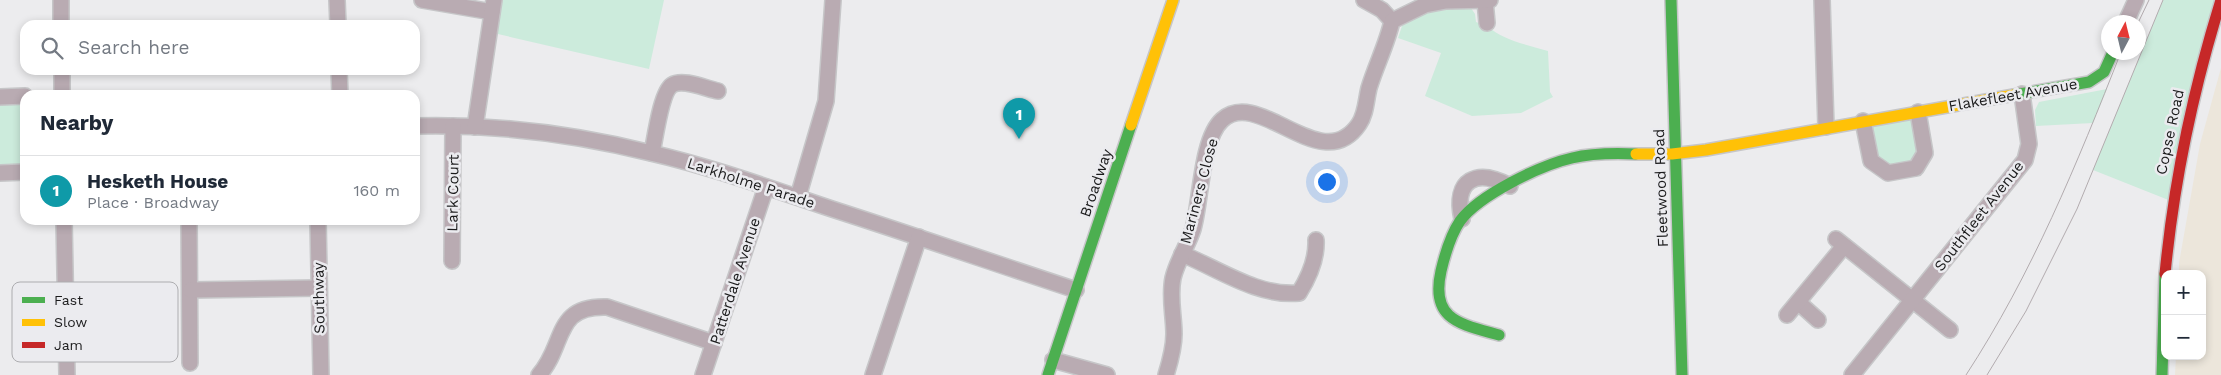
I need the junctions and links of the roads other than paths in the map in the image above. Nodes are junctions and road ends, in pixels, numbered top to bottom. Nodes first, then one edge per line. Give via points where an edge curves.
1 (61, 0) edge
2 (338, 0) edge
3 (422, 0) edge
4 (833, 0) edge
5 (1174, 0) edge
6 (1364, 0) edge
7 (1487, 0) edge
8 (1671, 0) edge
9 (1822, 0) edge
10 (2136, 0) edge
11 (2221, 0) edge
12 (493, 6) edge
13 (2129, 15) edge
14 (61, 20) edge
15 (338, 20) edge
16 (1392, 21) junction
17 (1487, 23) dead end
18 (2109, 60) edge
19 (62, 75) edge
20 (339, 75) edge
21 (62, 90) edge
22 (340, 90) edge
23 (718, 91) dead end
24 (2022, 94) junction
25 (20, 96) edge
26 (0, 97) edge
27 (1918, 112) junction
28 (1863, 121) junction
29 (420, 126) edge
30 (454, 126) junction
31 (475, 127) junction
32 (1826, 127) junction
33 (652, 153) junction
34 (1675, 153) junction
35 (20, 172) edge
36 (0, 173) edge
37 (1510, 186) junction
38 (766, 187) junction
39 (798, 198) junction
40 (1462, 219) junction
41 (64, 225) edge
42 (189, 225) edge
43 (318, 225) edge
44 (919, 237) junction
45 (1316, 240) dead end
46 (1182, 254) junction
47 (452, 261) dead end
48 (2165, 270) edge
49 (65, 282) edge
50 (319, 288) junction
51 (191, 290) junction
52 (1076, 290) junction
53 (1798, 302) junction
54 (1912, 302) junction
55 (1787, 315) dead end
56 (2164, 315) edge
57 (1818, 320) dead end
58 (1950, 330) dead end
59 (1499, 335) dead end
60 (714, 342) junction
61 (1053, 360) junction
62 (67, 362) edge
63 (190, 363) dead end
64 (1858, 373) edge
65 (67, 375) edge
66 (321, 375) edge
67 (539, 375) edge
68 (704, 375) edge
69 (873, 375) edge
70 (1048, 375) edge
71 (1107, 375) edge
72 (1166, 375) edge
73 (1682, 375) edge
74 (2162, 375) edge

1 - 14 street
2 - 15 street
3 - 12 street
4 - 39 street via 826,101
5 - 52 street, Broadway
6 - 16 street via 1382,10
7 - 16 street via 1425,4
7 - 17 street
8 - 34 street, Fleetwood Road
9 - 32 street
10 - 13 street
11 - 48 street, Copse Road via 2197,78 2181,151
12 - 31 street
16 - 46 street, Mariners Close via 1387,44 1368,90 1364,114 1348,136 1335,141 1318,141 1249,112 1232,114 1221,121 1206,158 1197,212
18 - 24 street, Flakefleet Avenue via 2104,72 2089,82
19 - 21 street
20 - 22 street
23 - 33 street via 682,83 672,85 665,93
24 - 27 street, Flakefleet Avenue
24 - 54 street, Southfleet Avenue via 2030,144 2025,160
25 - 26 street
27 - 28 street, Flakefleet Avenue
27 - 28 street via 1925,153 1916,168 1888,173 1870,162
28 - 32 street, Flakefleet Avenue
29 - 30 street, Larkholme Parade
30 - 31 street, Larkholme Parade
30 - 47 street, Lark Court
31 - 33 street, Larkholme Parade via 560,136
32 - 34 street, Flakefleet Avenue
33 - 38 street, Larkholme Parade
34 - 37 street, Flakefleet Avenue via 1568,159
34 - 73 street, Fleetwood Road
35 - 36 street
37 - 40 street, Flakefleet Avenue via 1470,210
37 - 40 street via 1496,178 1481,177 1468,182 1462,188 1458,202
38 - 39 street, Larkholme Parade
38 - 60 street, Patterdale Avenue
39 - 44 street, Larkholme Parade
40 - 59 street via 1440,275 1437,292 1440,308 1449,318
41 - 49 street
42 - 51 street
43 - 50 street, Southway
44 - 52 street, Larkholme Parade
44 - 69 street
45 - 46 street, Mariners Close via 1317,253 1306,283 1299,293 1284,295 1265,291
46 - 72 street, Mariners Close via 1173,277 1174,336
50 - 51 street
50 - 66 street, Southway
51 - 63 street
52 - 61 street, Broadway
53 - 54 street via 1840,242
53 - 55 street
53 - 57 street
54 - 58 street
54 - 64 street, Southfleet Avenue
56 - 74 street, Copse Road
60 - 67 street via 608,307 593,306 570,316 551,359
60 - 68 street, Patterdale Avenue
61 - 70 street, Broadway
61 - 71 street
62 - 65 street

